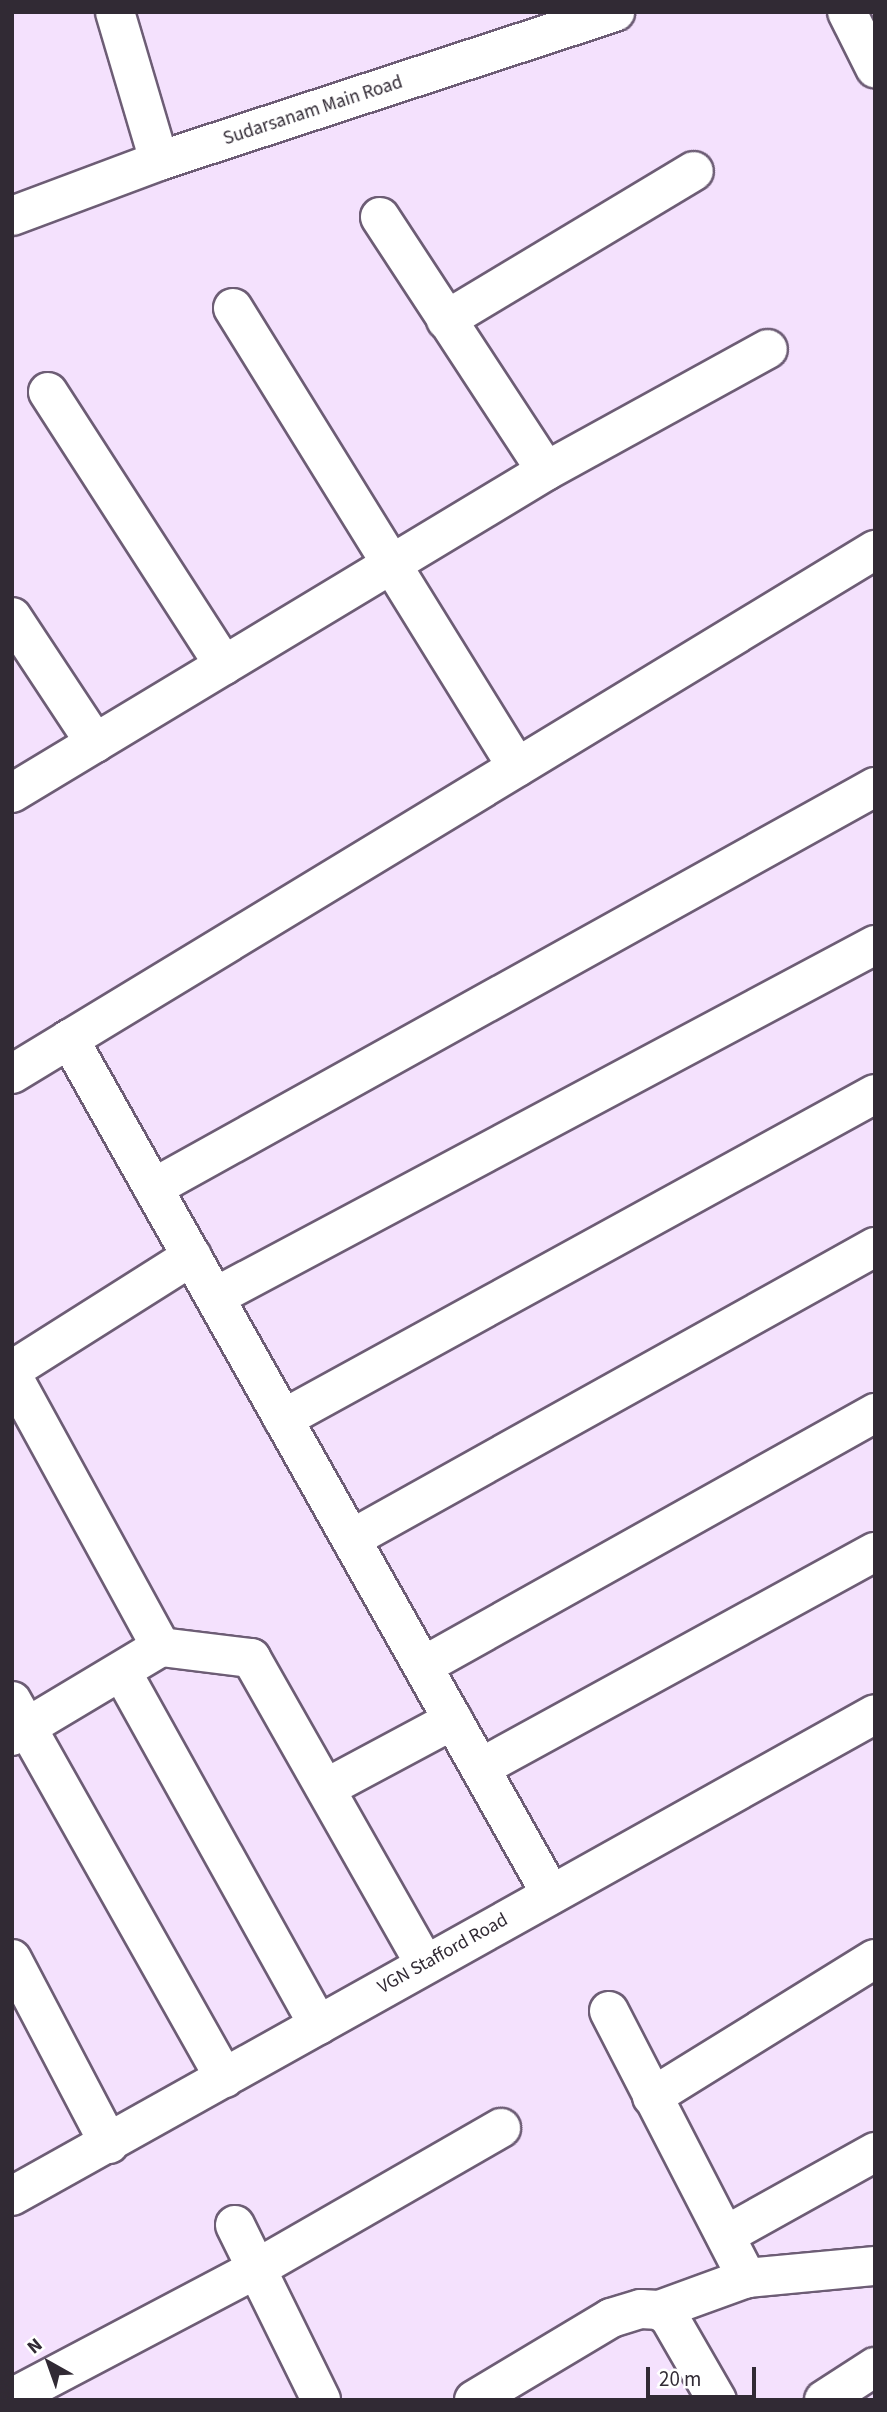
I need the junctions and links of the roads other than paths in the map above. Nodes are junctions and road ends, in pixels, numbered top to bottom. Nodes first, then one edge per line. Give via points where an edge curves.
1 (115, 12) edge
2 (615, 12) edge
3 (847, 12) edge
4 (875, 68) edge
5 (159, 161) junction
6 (694, 171) dead end
7 (12, 216) edge
8 (380, 217) dead end
9 (233, 308) dead end
10 (446, 320) junction
11 (768, 349) dead end
12 (48, 392) dead end
13 (545, 471) junction
14 (875, 550) edge
15 (392, 563) junction
16 (12, 617) edge
17 (224, 665) junction
18 (95, 743) junction
19 (517, 767) junction
20 (875, 787) edge
21 (12, 793) edge
22 (875, 945) edge
23 (69, 1039) junction
24 (12, 1074) edge
25 (875, 1094) edge
26 (153, 1188) junction
27 (875, 1247) edge
28 (192, 1256) junction
29 (215, 1297) junction
30 (12, 1372) edge
31 (875, 1413) edge
32 (283, 1419) junction
33 (351, 1539) junction
34 (875, 1552) edge
35 (161, 1647) junction
36 (423, 1666) junction
37 (122, 1674) junction
38 (875, 1714) edge
39 (453, 1720) junction
40 (17, 1722) edge
41 (480, 1768) junction
42 (328, 1787) junction
43 (551, 1894) junction
44 (12, 1959) edge
45 (875, 1959) edge
46 (425, 1964) junction
47 (608, 2011) dead end
48 (318, 2025) junction
49 (224, 2078) junction
50 (652, 2097) junction
51 (501, 2128) dead end
52 (109, 2144) junction
53 (875, 2152) edge
54 (12, 2196) edge
55 (235, 2225) dead end
56 (726, 2235) junction
57 (875, 2266) edge
58 (254, 2270) junction
59 (747, 2278) junction
60 (659, 2310) junction
61 (875, 2367) edge
62 (22, 2393) dead end
63 (321, 2400) edge
64 (474, 2400) edge
65 (717, 2400) edge
66 (824, 2400) edge

1 - 5 street
2 - 5 street, Sudarsanam Main Road
3 - 4 street
5 - 7 street, Sudarsanam Main Road
6 - 10 street
8 - 10 street
9 - 15 street
10 - 13 street
11 - 13 street
12 - 17 street
13 - 15 street
14 - 19 street
15 - 17 street
15 - 19 street
16 - 18 street
17 - 18 street
18 - 21 street
19 - 23 street
20 - 26 street
22 - 29 street
23 - 24 street
23 - 26 street
25 - 32 street
26 - 28 street
27 - 33 street
28 - 29 street
28 - 30 street
29 - 32 street
30 - 35 street
31 - 36 street
32 - 33 street
33 - 36 street
34 - 41 street
35 - 37 street
35 - 42 street via 251,1658
36 - 39 street
37 - 40 street
37 - 48 street
38 - 43 street, VGN Stafford Road
39 - 41 street
39 - 42 street
40 - 49 street
41 - 43 street
42 - 46 street
43 - 46 street, VGN Stafford Road
44 - 52 street
45 - 50 street
46 - 48 street, VGN Stafford Road
47 - 50 street
48 - 49 street, VGN Stafford Road
49 - 52 street, VGN Stafford Road
50 - 56 street
51 - 58 street
52 - 54 street, VGN Stafford Road
53 - 56 street
55 - 58 street
56 - 59 street
57 - 59 street
58 - 62 street
58 - 63 street
59 - 60 street
60 - 64 street via 641,2309 611,2318
60 - 65 street via 683,2336
61 - 66 street

